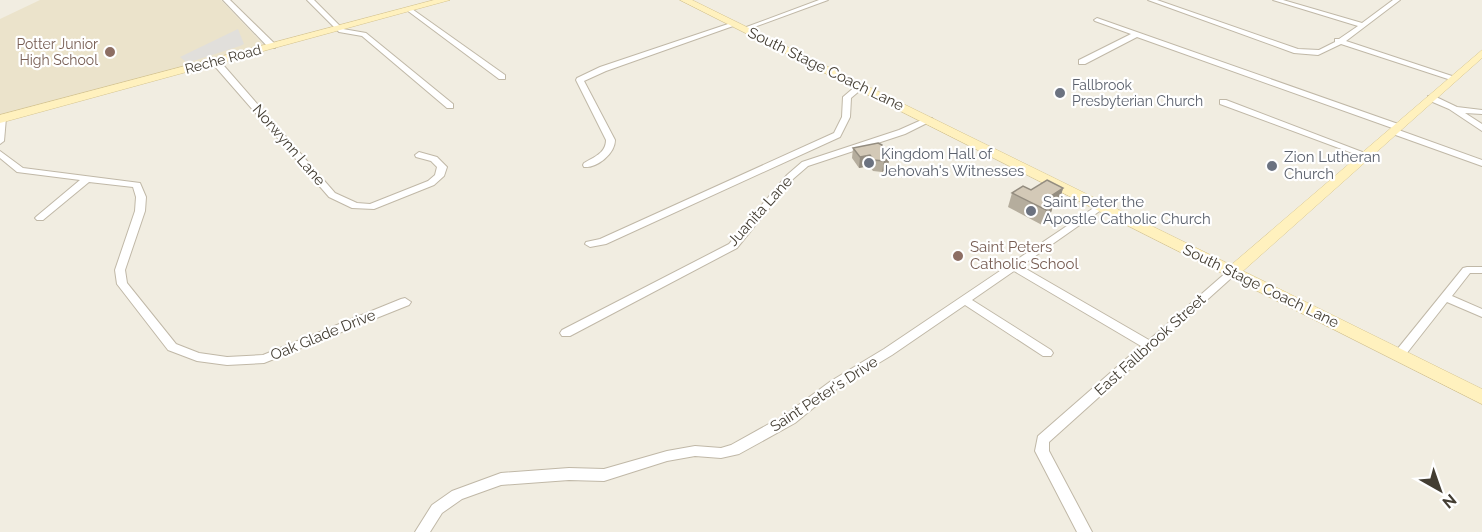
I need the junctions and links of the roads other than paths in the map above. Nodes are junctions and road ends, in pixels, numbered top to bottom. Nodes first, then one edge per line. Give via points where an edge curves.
1 (226, 0) edge
2 (310, 0) edge
3 (445, 0) edge
4 (685, 0) edge
5 (825, 0) edge
6 (1151, 0) edge
7 (1276, 0) edge
8 (1386, 0) edge
9 (1396, 1) edge
10 (410, 10) junction
11 (1230, 19) dead end
12 (1097, 20) dead end
13 (1219, 25) junction
14 (1360, 25) junction
15 (739, 26) junction
16 (339, 28) junction
17 (1137, 34) junction
18 (1338, 41) junction
19 (272, 46) junction
20 (1482, 53) edge
21 (215, 61) junction
22 (1082, 62) dead end
23 (502, 77) dead end
24 (1454, 78) junction
25 (860, 87) junction
26 (1431, 99) junction
27 (1223, 102) dead end
28 (450, 106) dead end
29 (1455, 109) junction
30 (1482, 112) edge
31 (1, 119) edge
32 (929, 120) junction
33 (1482, 128) edge
34 (1395, 129) junction
35 (0, 141) edge
36 (0, 154) edge
37 (419, 155) dead end
38 (1366, 155) junction
39 (1482, 163) edge
40 (587, 165) dead end
41 (88, 178) junction
42 (1101, 206) junction
43 (40, 218) dead end
44 (590, 244) dead end
45 (1014, 266) junction
46 (1482, 270) edge
47 (1233, 272) junction
48 (1446, 297) junction
49 (965, 300) junction
50 (405, 302) dead end
51 (1482, 313) edge
52 (566, 333) dead end
53 (1150, 346) junction
54 (1047, 352) dead end
55 (1399, 355) junction
56 (1482, 397) edge
57 (422, 532) edge
58 (1085, 532) edge

1 - 19 street
2 - 16 street
3 - 10 main road, Reche Road
4 - 15 main road, South Stage Coach Lane
5 - 15 street
6 - 13 street
7 - 14 street
8 - 9 street
9 - 14 street
10 - 16 main road, Reche Road
10 - 23 street
11 - 13 street
12 - 17 street
13 - 18 street via 1311,53 1321,52
14 - 18 street
15 - 25 main road, South Stage Coach Lane
15 - 40 street via 603,69 580,80 611,138 610,148
16 - 19 main road, Reche Road
16 - 28 street via 364,34
17 - 22 street
17 - 34 street
18 - 24 street
19 - 21 main road, Reche Road
20 - 24 main road, East Fallbrook Street
21 - 31 main road, Reche Road
21 - 37 street, Norwynn Lane via 332,195 355,206 371,207 440,176 442,168 434,159
24 - 26 main road, East Fallbrook Street
25 - 32 main road, South Stage Coach Lane
25 - 44 street via 847,97 849,111 837,135 602,242
26 - 29 street
26 - 34 main road, East Fallbrook Street
27 - 38 street
29 - 30 street
29 - 33 street
31 - 35 street
32 - 42 main road, South Stage Coach Lane
32 - 52 street, Juanita Lane via 805,164 733,246
34 - 38 main road, East Fallbrook Street
34 - 39 street
36 - 41 street, Oak Glade Drive via 20,170
38 - 47 main road, East Fallbrook Street
41 - 43 street
41 - 50 street, Oak Glade Drive via 137,185 140,211 120,270 122,284 172,347 227,362 264,359
42 - 45 street, Saint Peter's Drive
42 - 47 main road, South Stage Coach Lane
45 - 49 street, Saint Peter's Drive
45 - 53 street
46 - 48 street via 1467,270
47 - 53 street, East Fallbrook Street
47 - 55 main road, South Stage Coach Lane
48 - 51 street
48 - 55 street
49 - 54 street
49 - 57 street, Saint Peter's Drive via 835,384 790,419 734,450 667,456 604,475 501,479 457,495 437,509
53 - 58 street, East Fallbrook Street via 1043,440 1042,451
55 - 56 main road, South Stage Coach Lane

